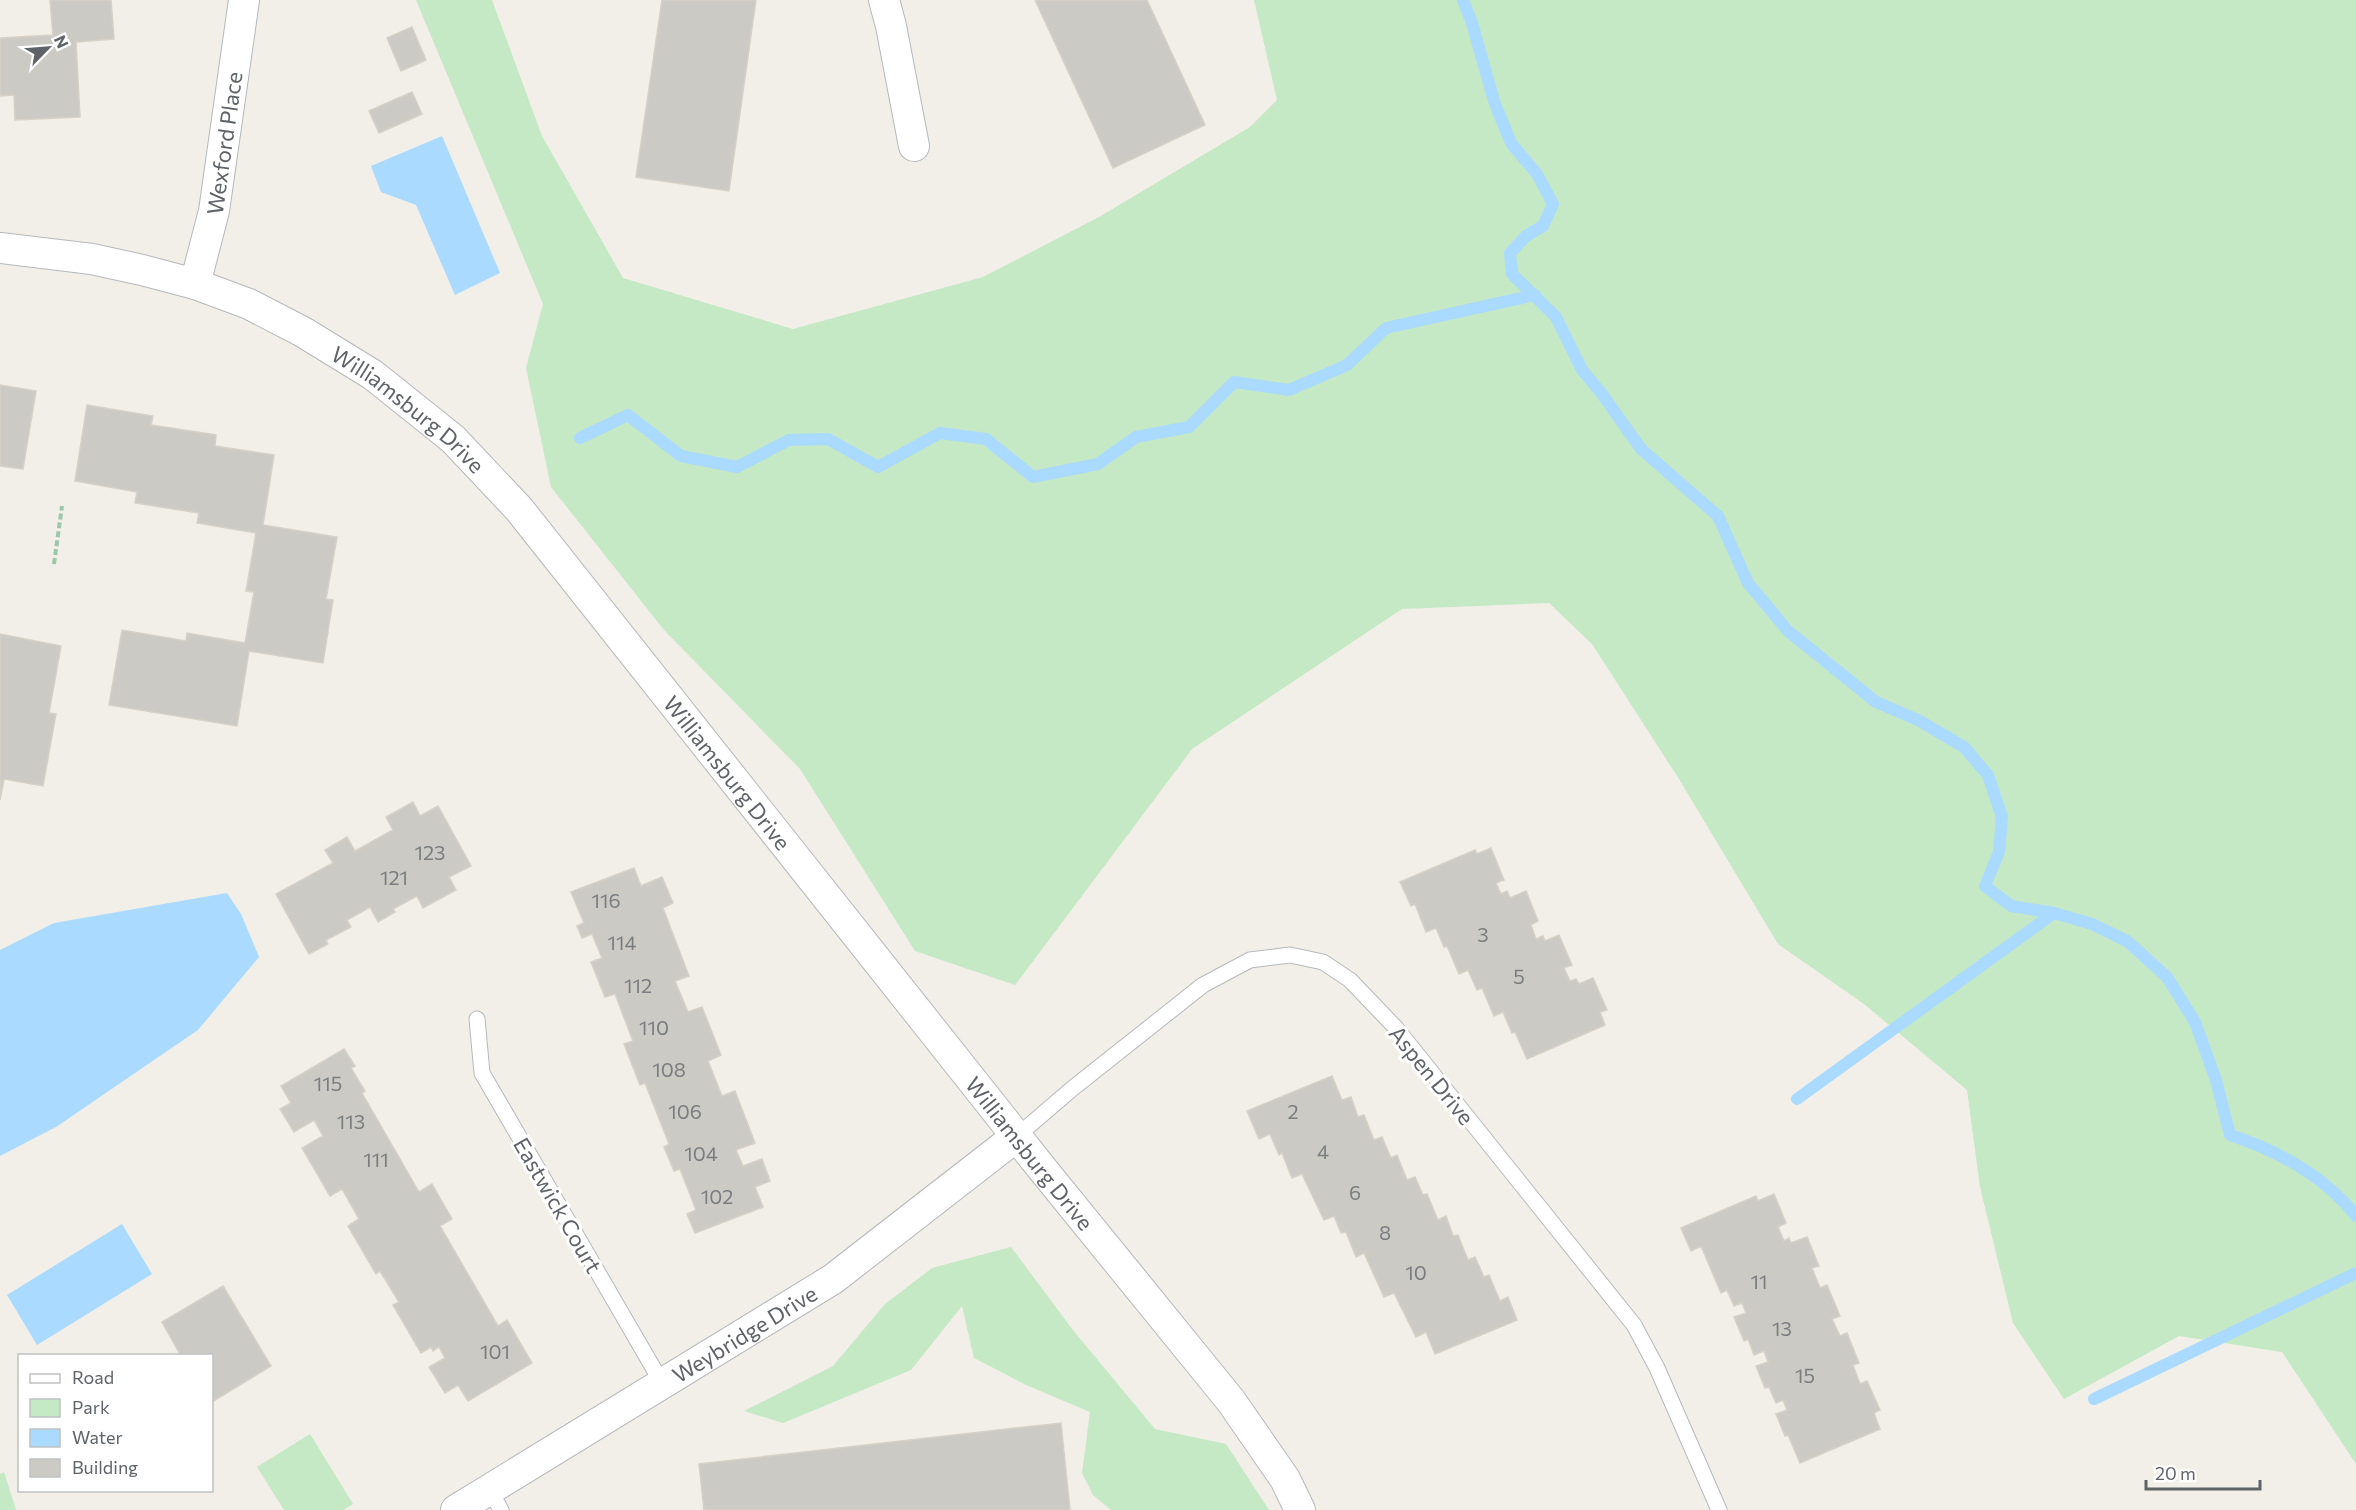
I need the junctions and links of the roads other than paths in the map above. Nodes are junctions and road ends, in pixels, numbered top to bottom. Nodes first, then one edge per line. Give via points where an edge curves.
1 (244, 0) edge
2 (884, 0) edge
3 (914, 146) dead end
4 (0, 248) edge
5 (195, 285) junction
6 (477, 1019) dead end
7 (1017, 1136) junction
8 (662, 1383) junction
9 (496, 1500) edge
10 (456, 1510) edge
11 (1300, 1510) edge
12 (1719, 1510) edge

1 - 5 street, Wexford Place via 214,211
2 - 3 street
4 - 5 street, Williamsburg Drive via 92,260
5 - 7 street, Williamsburg Drive via 249,304 303,332 373,375 453,439 519,509
6 - 8 lane, Eastwick Court via 482,1073
7 - 8 street, Weybridge Drive via 833,1279
7 - 11 street, Williamsburg Drive via 1232,1401 1285,1479
7 - 12 lane, Aspen Drive via 1203,986 1251,960 1290,955 1323,962 1350,980 1396,1028 1634,1325
8 - 9 street, Weybridge Drive
9 - 10 street, Weybridge Drive

